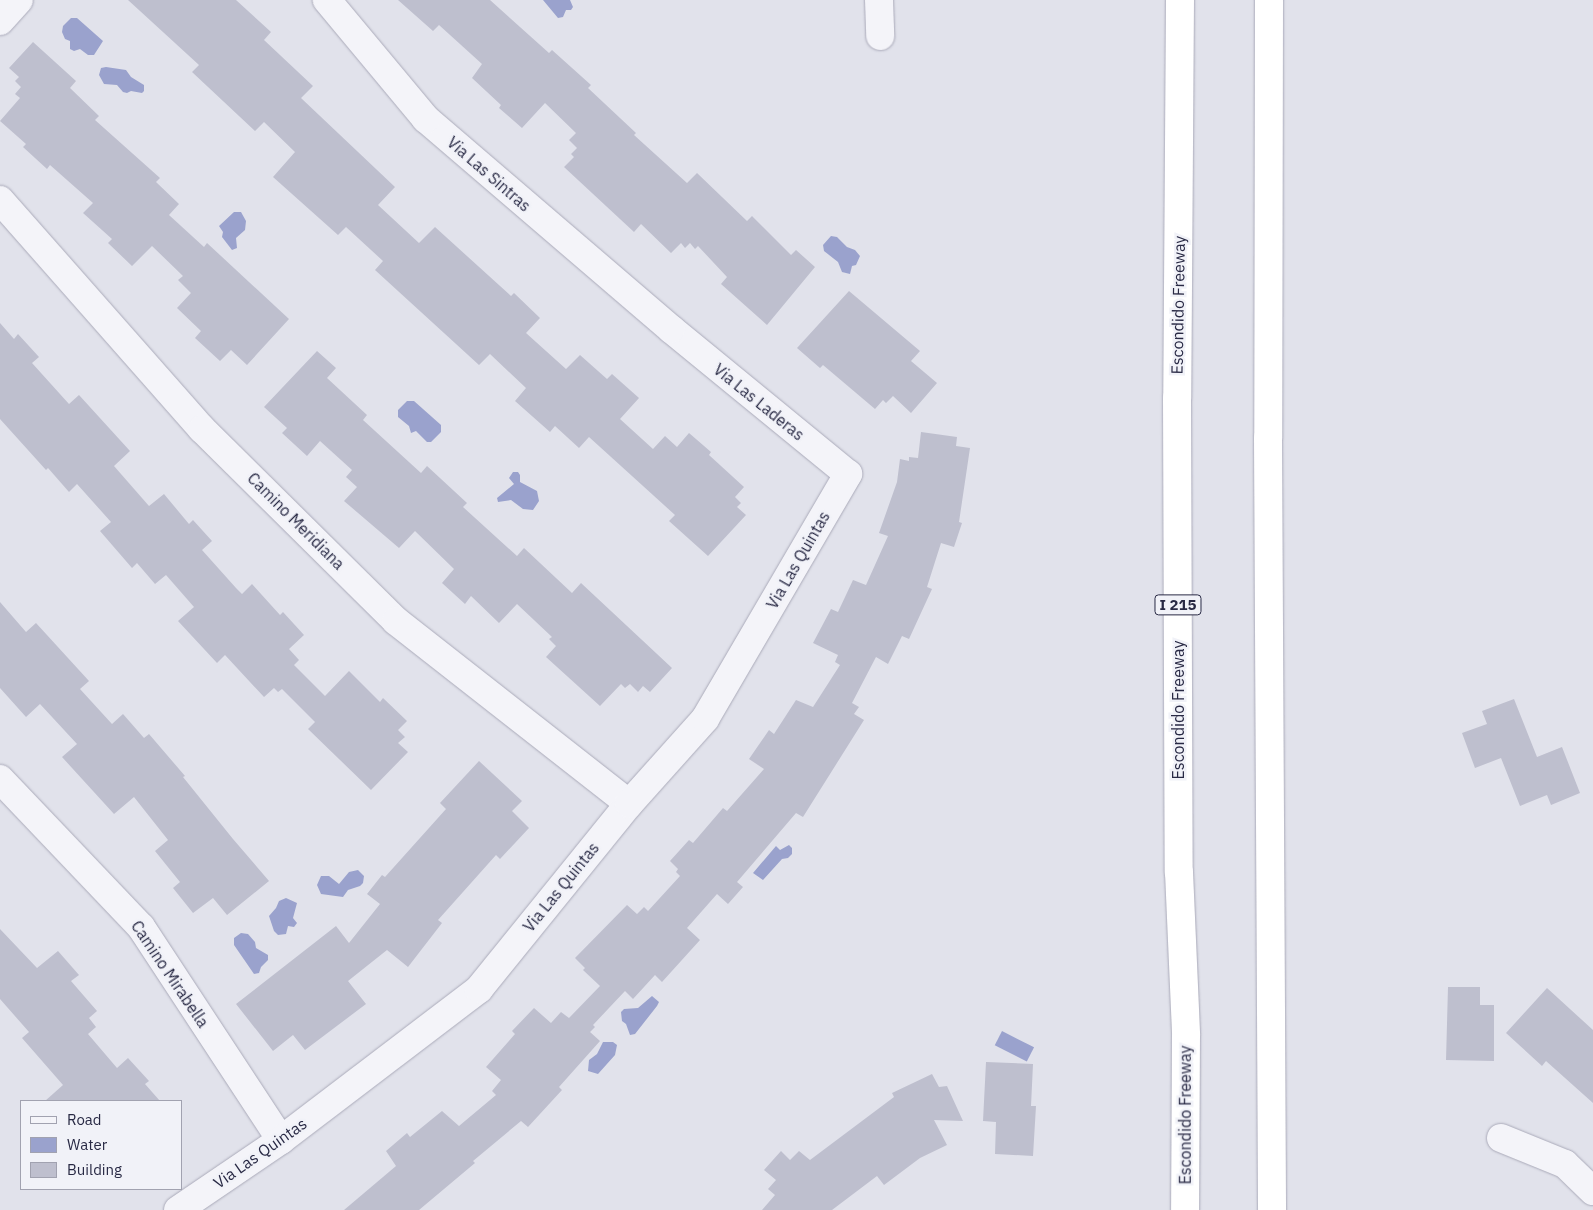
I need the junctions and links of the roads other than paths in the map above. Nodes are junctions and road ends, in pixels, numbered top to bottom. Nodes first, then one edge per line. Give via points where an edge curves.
1 (19, 0) edge
2 (327, 0) edge
3 (879, 0) edge
4 (1180, 0) edge
5 (1269, 0) edge
6 (0, 21) edge
7 (880, 36) dead end
8 (0, 200) edge
9 (671, 329) joint
10 (848, 474) joint
11 (0, 779) edge
12 (629, 804) junction
13 (1501, 1138) dead end
14 (281, 1140) junction
15 (1593, 1191) edge
16 (178, 1210) edge
17 (1185, 1210) edge
18 (1272, 1210) edge

1 - 6 street
2 - 9 street, Via Las Sintras via 426,120
3 - 7 street
4 - 17 highway, Escondido Freeway / I 215 via 1179,872 1186,1035
5 - 18 highway
8 - 12 street, Camino Meridiana via 202,429 396,621
9 - 10 street, Via Las Laderas
10 - 12 street, Via Las Quintas via 705,719
11 - 14 street, Camino Mirabella via 141,927
12 - 14 street, Via Las Quintas via 479,988
13 - 15 street via 1565,1164
14 - 16 street, Via Las Quintas

